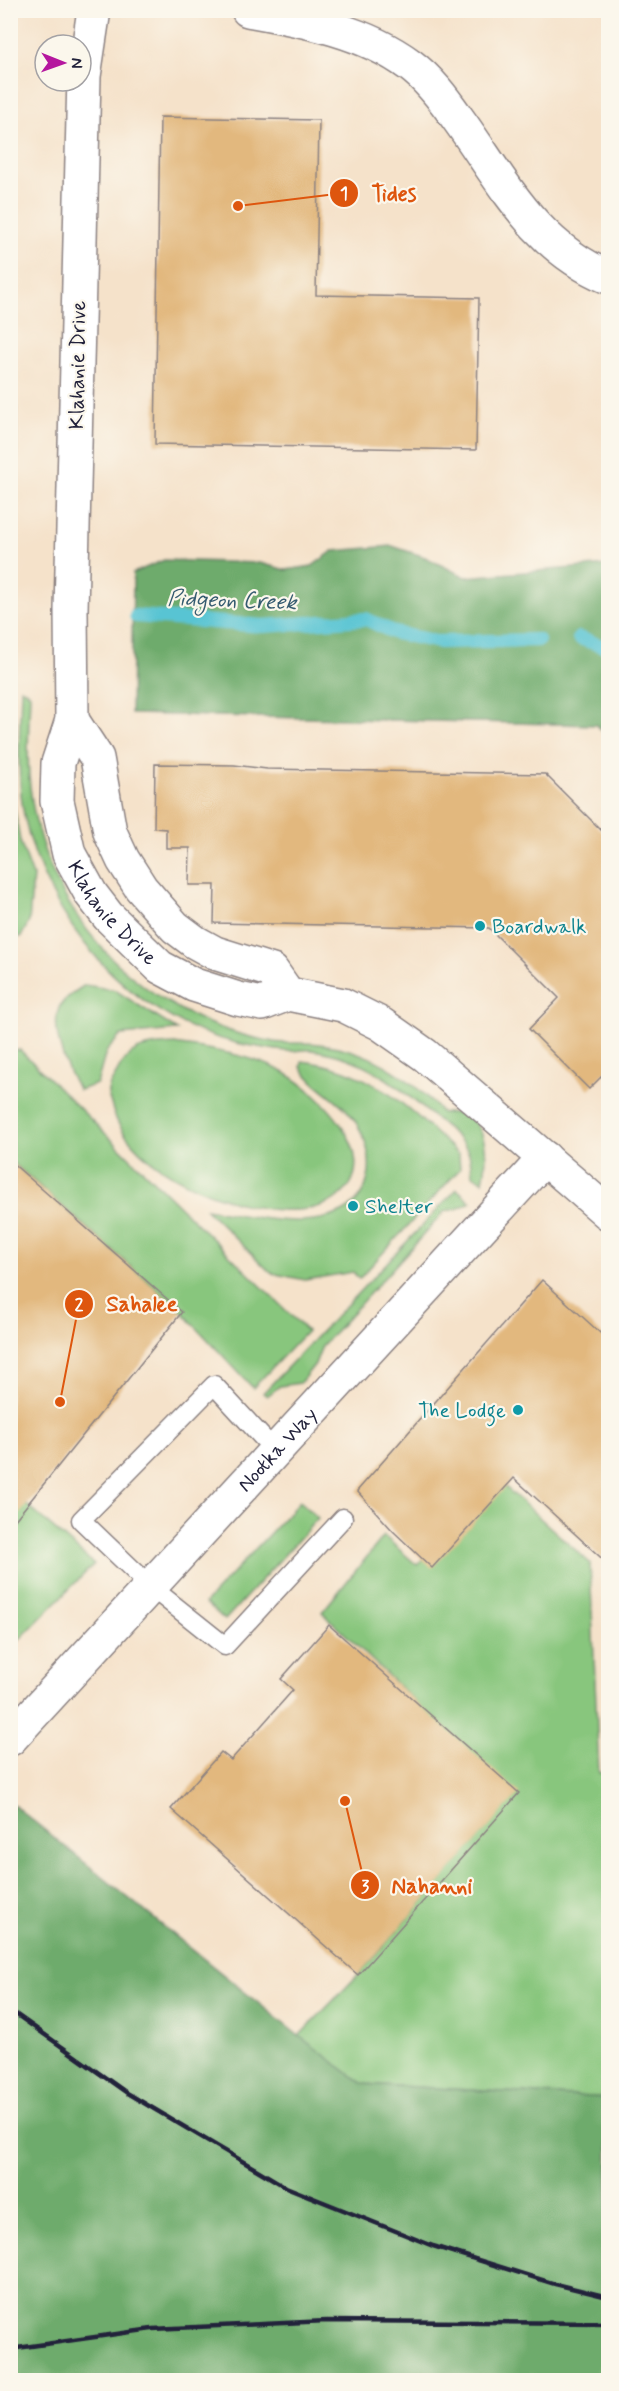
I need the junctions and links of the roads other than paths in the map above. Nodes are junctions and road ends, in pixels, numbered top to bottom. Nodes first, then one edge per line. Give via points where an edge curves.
1 (94, 10) edge
2 (248, 10) edge
3 (609, 278) edge
4 (72, 720) junction
5 (288, 994) junction
6 (545, 1158) junction
7 (609, 1213) edge
8 (275, 1451) junction
9 (343, 1518) dead end
10 (151, 1587) junction
11 (10, 1739) edge

1 - 4 street, Klahanie Drive via 84,76 71,610
2 - 3 street via 339,30 378,45 411,65 441,94 519,207 544,236 558,249
4 - 5 street, Klahanie Drive via 98,758 110,832 141,888 175,927 195,942 238,962 272,971
4 - 5 street, Klahanie Drive via 58,763 57,801 69,854 108,916 160,967 194,985 262,1004
5 - 6 street via 343,1005 381,1023 404,1038
6 - 7 street
6 - 8 street, Nootka Way
8 - 10 street, Nootka Way
8 - 10 lane via 214,1385 81,1521
9 - 10 lane via 225,1646
10 - 11 street, Nootka Way

